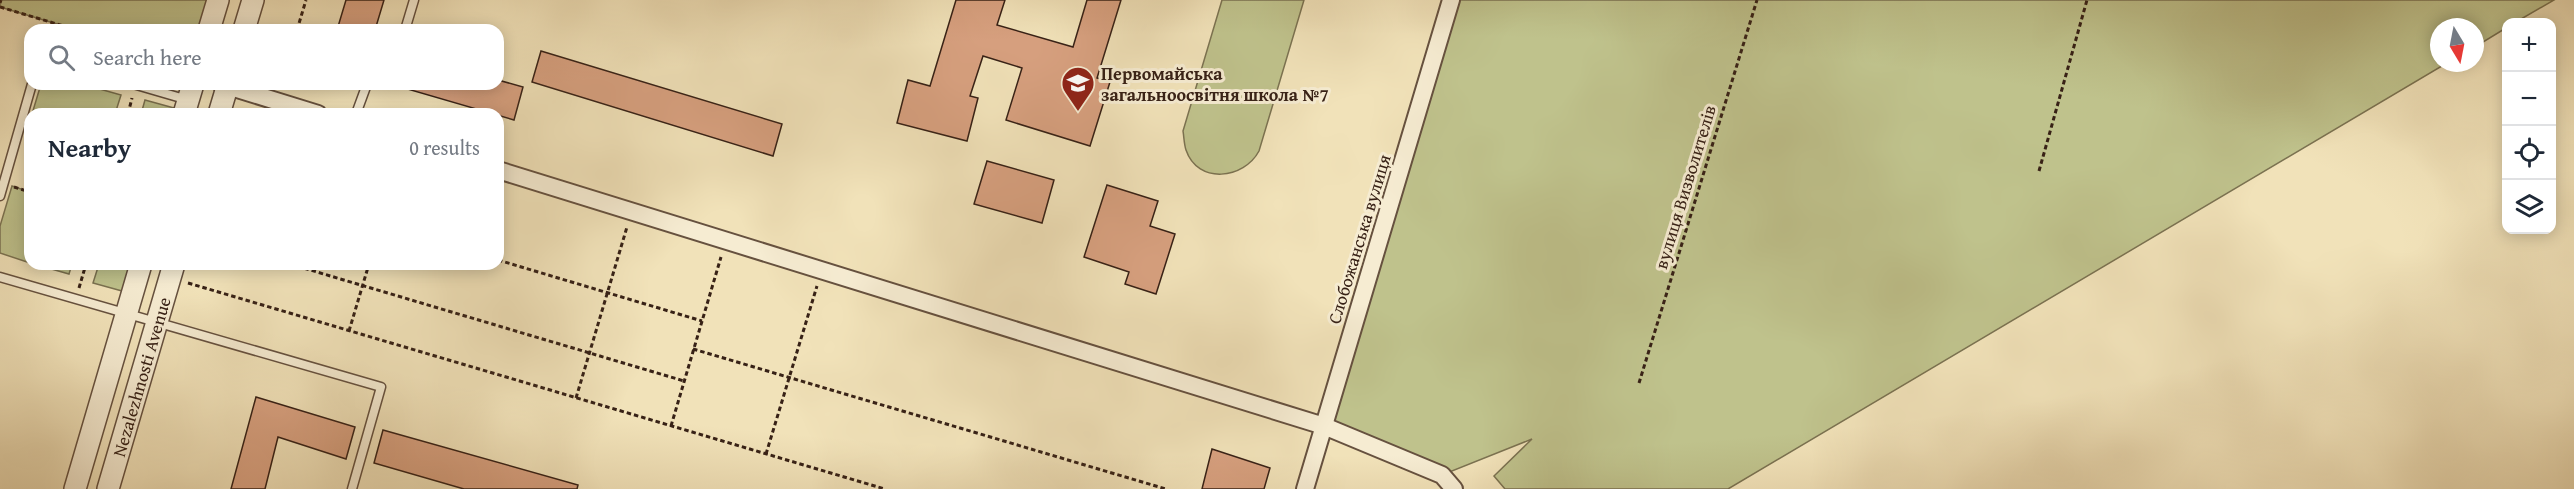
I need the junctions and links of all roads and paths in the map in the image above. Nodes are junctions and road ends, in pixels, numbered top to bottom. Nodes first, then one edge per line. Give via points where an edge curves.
1 (218, 0) edge
2 (253, 0) edge
3 (306, 0) edge
4 (414, 0) edge
5 (1451, 0) edge
6 (1757, 0) edge
7 (2087, 0) edge
8 (0, 7) edge
9 (57, 24) edge
10 (211, 24) edge
11 (246, 24) edge
12 (299, 24) edge
13 (407, 24) edge
14 (30, 90) edge
15 (155, 90) edge
16 (225, 90) edge
17 (242, 90) edge
18 (365, 90) edge
19 (189, 99) edge
20 (25, 108) edge
21 (220, 108) edge
22 (299, 108) edge
23 (358, 108) edge
24 (24, 112) edge
25 (2039, 171) dead end
26 (504, 172) edge
27 (0, 196) edge
28 (632, 211) junction
29 (726, 240) junction
30 (504, 263) edge
31 (84, 270) edge
32 (139, 270) edge
33 (311, 270) edge
34 (367, 270) edge
35 (821, 270) junction
36 (172, 271) edge
37 (0, 277) edge
38 (362, 285) junction
39 (608, 293) junction
40 (76, 298) junction
41 (127, 313) junction
42 (702, 321) junction
43 (157, 322) junction
44 (349, 330) junction
45 (693, 349) junction
46 (590, 353) junction
47 (789, 378) junction
48 (684, 381) junction
49 (1639, 383) dead end
50 (576, 398) junction
51 (671, 426) junction
52 (1324, 426) junction
53 (766, 454) junction
54 (75, 489) edge
55 (108, 489) edge
56 (352, 489) edge
57 (885, 489) edge
58 (1166, 489) edge
59 (1305, 489) edge
60 (1454, 489) edge

1 - 10 street
2 - 11 street
3 - 12 path
4 - 13 lane
5 - 52 street, Слобожанська вулиця
6 - 49 path, вулиця Визволителів
7 - 25 path
8 - 9 path
14 - 20 lane
15 - 19 lane
16 - 21 street
17 - 22 street
18 - 23 lane
24 - 27 lane
26 - 28 street
28 - 29 street
28 - 39 path
29 - 35 street
29 - 42 path
30 - 39 path
31 - 40 path
32 - 41 street, Nezalezhnosti Avenue
33 - 38 path
34 - 38 path
35 - 47 path
35 - 52 street
36 - 43 street, Nezalezhnosti Avenue
36 - 44 path
37 - 40 lane
38 - 44 path
38 - 46 path
39 - 42 path
39 - 46 path
40 - 41 lane
41 - 43 lane
41 - 54 street, Nezalezhnosti Avenue
42 - 45 path
43 - 55 street, Nezalezhnosti Avenue
43 - 56 lane via 381,387
44 - 50 path
45 - 47 path
45 - 48 path
46 - 48 path
46 - 50 path
47 - 53 path
47 - 58 path
48 - 51 path
50 - 51 path
51 - 53 path
52 - 59 street, Слобожанська вулиця
52 - 60 street via 1442,476
53 - 57 path

